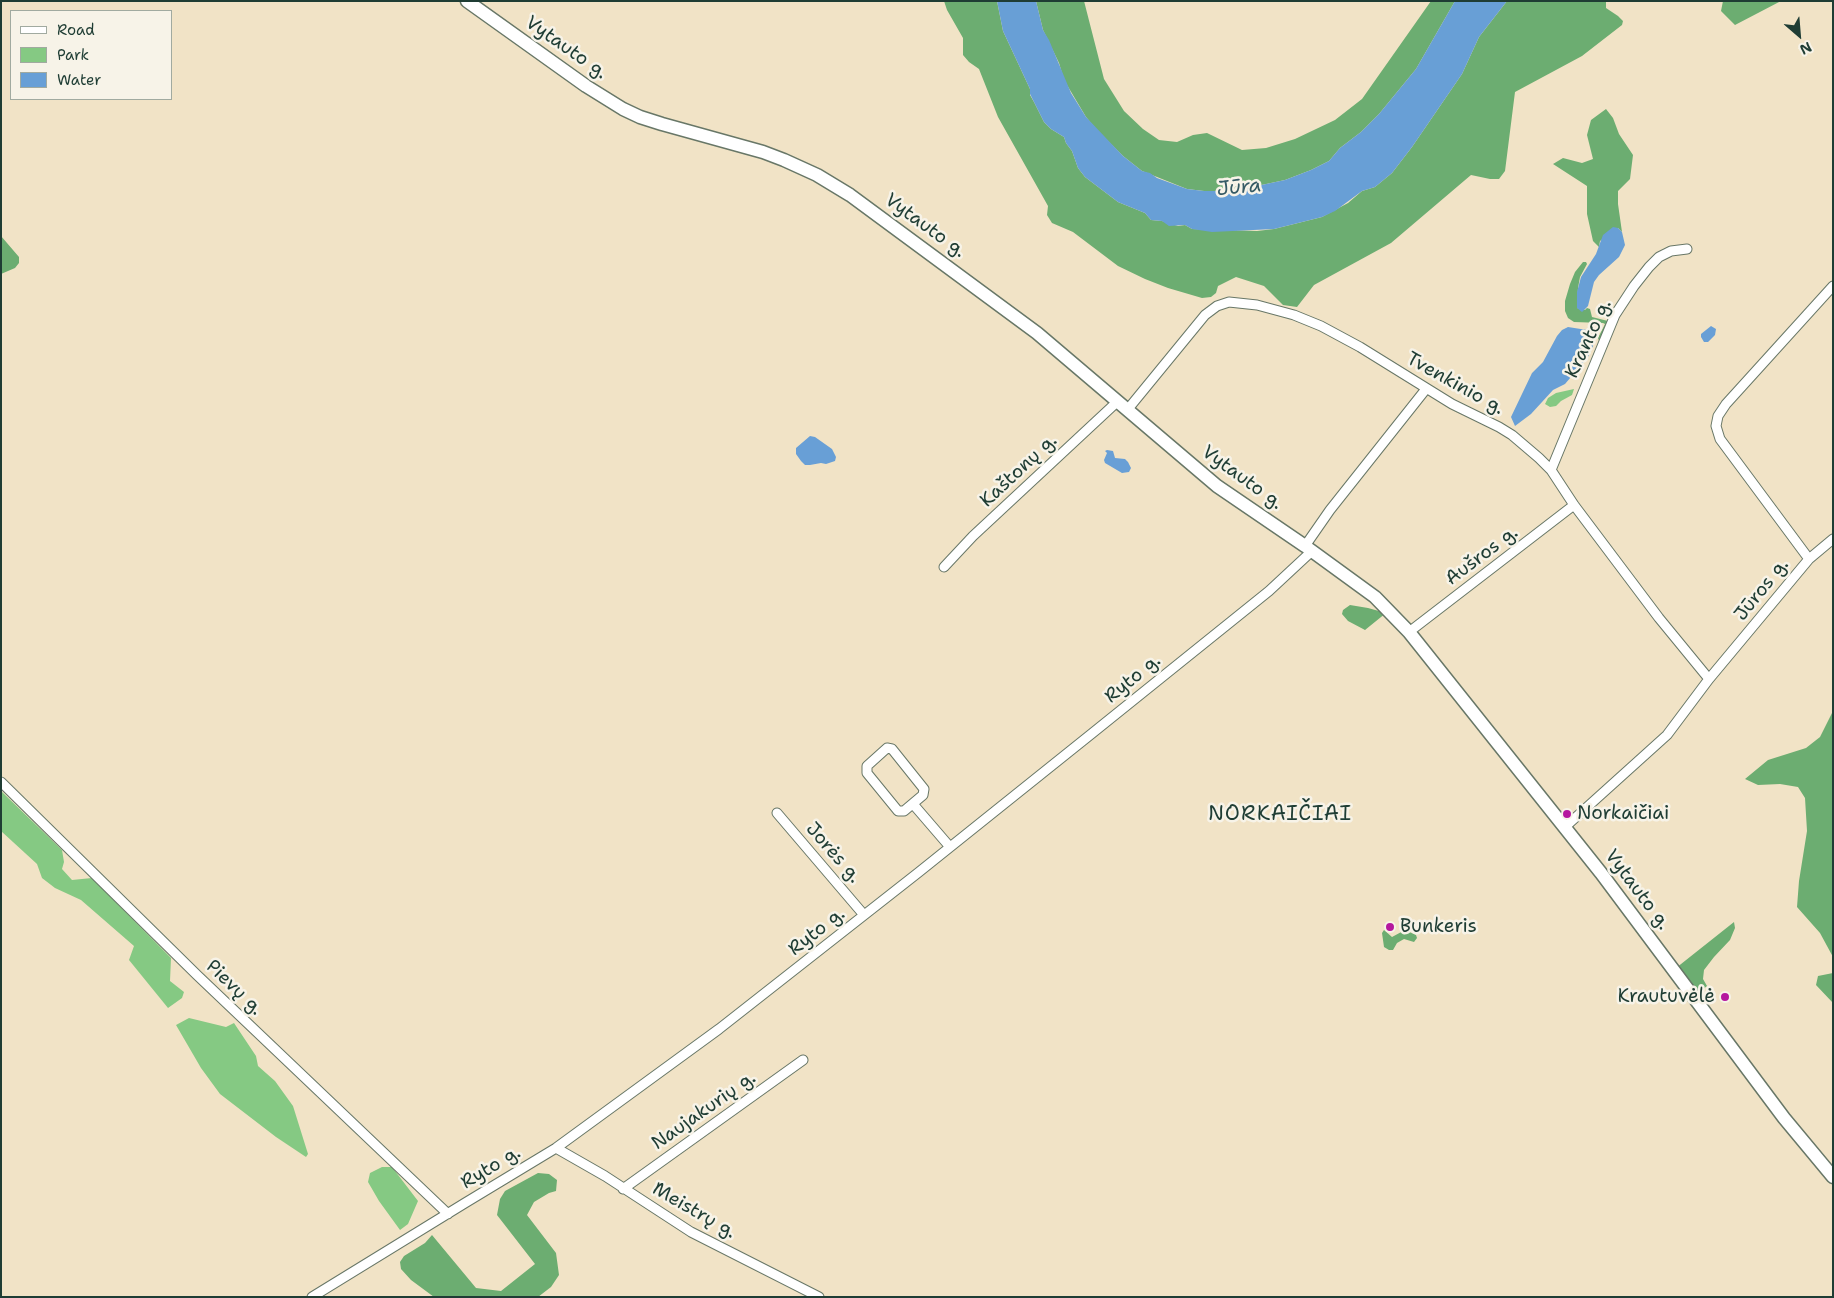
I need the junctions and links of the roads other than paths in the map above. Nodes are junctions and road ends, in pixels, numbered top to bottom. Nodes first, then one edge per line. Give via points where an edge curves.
1 (467, 1) edge
2 (1687, 249) dead end
3 (1833, 286) edge
4 (1426, 389) junction
5 (1123, 405) junction
6 (1551, 470) junction
7 (1574, 505) junction
8 (1833, 539) edge
9 (1309, 548) junction
10 (1809, 559) junction
11 (944, 567) dead end
12 (1409, 632) junction
13 (1709, 680) junction
14 (1, 782) edge
15 (913, 804) junction
16 (777, 813) dead end
17 (1565, 827) junction
18 (950, 847) junction
19 (864, 915) junction
20 (803, 1060) dead end
21 (556, 1148) junction
22 (1833, 1177) edge
23 (623, 1189) junction
24 (448, 1214) junction
25 (312, 1297) edge
26 (819, 1297) edge

1 - 5 main road, Vytauto g. via 623,109 662,124 763,152 834,184 998,303
2 - 6 street, Kranto g. via 1670,250 1659,257 1615,315
3 - 10 street, Jūros g. via 1726,404 1716,426 1720,440
4 - 5 street, Tvenkinio g. via 1321,326 1258,305 1229,302 1205,315
4 - 6 street, Tvenkinio g. via 1512,435
4 - 9 street, Ryto g. via 1335,504
5 - 9 main road, Vytauto g. via 1217,486
5 - 11 street, Kaštonų g. via 1045,467
6 - 7 street, Tvenkinio g.
7 - 12 street, Aušros g.
7 - 13 street, Tvenkinio g.
8 - 10 street
9 - 12 main road, Vytauto g. via 1375,597
9 - 18 street, Ryto g. via 1269,591
10 - 13 street, Jūros g.
12 - 17 main road, Vytauto g.
13 - 17 street, Jūros g. via 1659,744
14 - 24 street, Pievų g. via 197,975
15 - 15 street via 904,811 898,811 867,773 867,766 887,748 892,749 924,789 923,795
15 - 18 street
16 - 19 street, Jorės g.
17 - 22 main road, Vytauto g. via 1784,1118
18 - 19 street, Ryto g.
19 - 21 street, Ryto g. via 719,1029
20 - 23 street, Naujakurių g.
21 - 23 street, Meistrų g.
21 - 24 street, Ryto g.
23 - 26 street, Meistrų g. via 691,1232
24 - 25 street, Ryto g.

